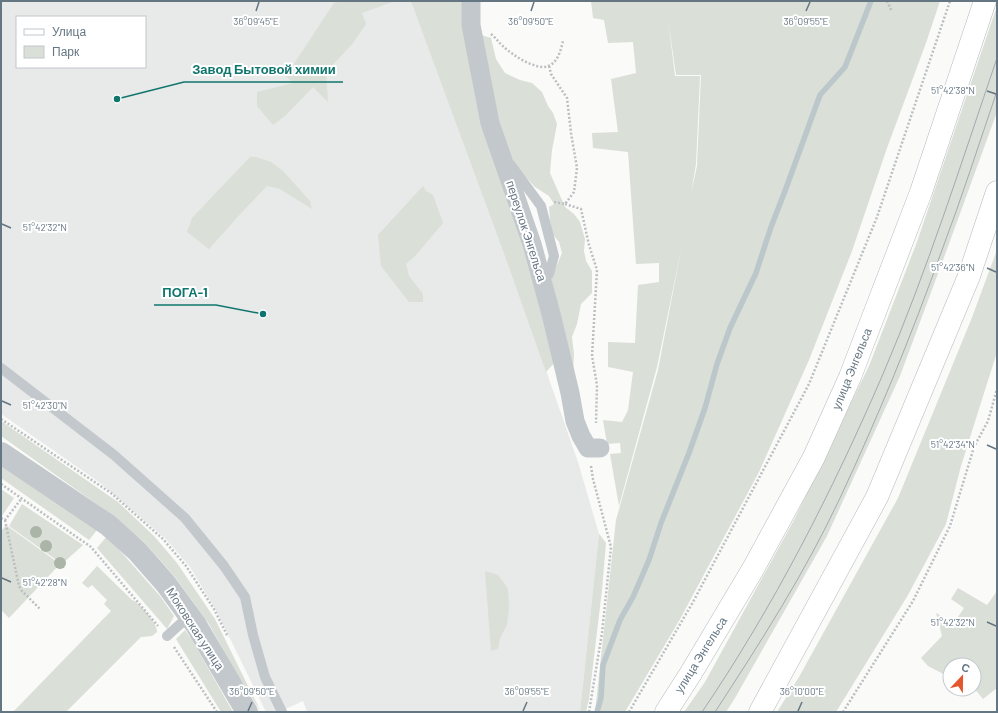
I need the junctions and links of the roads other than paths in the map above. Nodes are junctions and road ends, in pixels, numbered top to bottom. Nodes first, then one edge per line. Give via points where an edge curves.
1 (471, 1) edge
2 (985, 1) edge
3 (498, 146) junction
4 (997, 192) edge
5 (541, 275) junction
6 (1, 368) edge
7 (594, 448) road end
8 (1, 453) edge
9 (190, 616) junction
10 (167, 636) road end
11 (247, 712) edge
12 (282, 712) edge
13 (666, 712) edge
14 (760, 712) edge

1 - 3 street, переулок Энгельса via 473,32 490,123
2 - 13 main road, улица Энгельса via 921,192 850,377 814,457 753,569
3 - 5 street, переулок Энгельса
3 - 5 lane via 541,206 554,256 549,274
4 - 14 main road via 969,276 877,497
5 - 7 street, переулок Энгельса via 575,421 581,436
6 - 12 lane via 114,455 185,518 224,566 244,597 265,677
8 - 9 street, Моковская улица via 108,525 166,584
9 - 10 lane
9 - 11 street, Моковская улица

